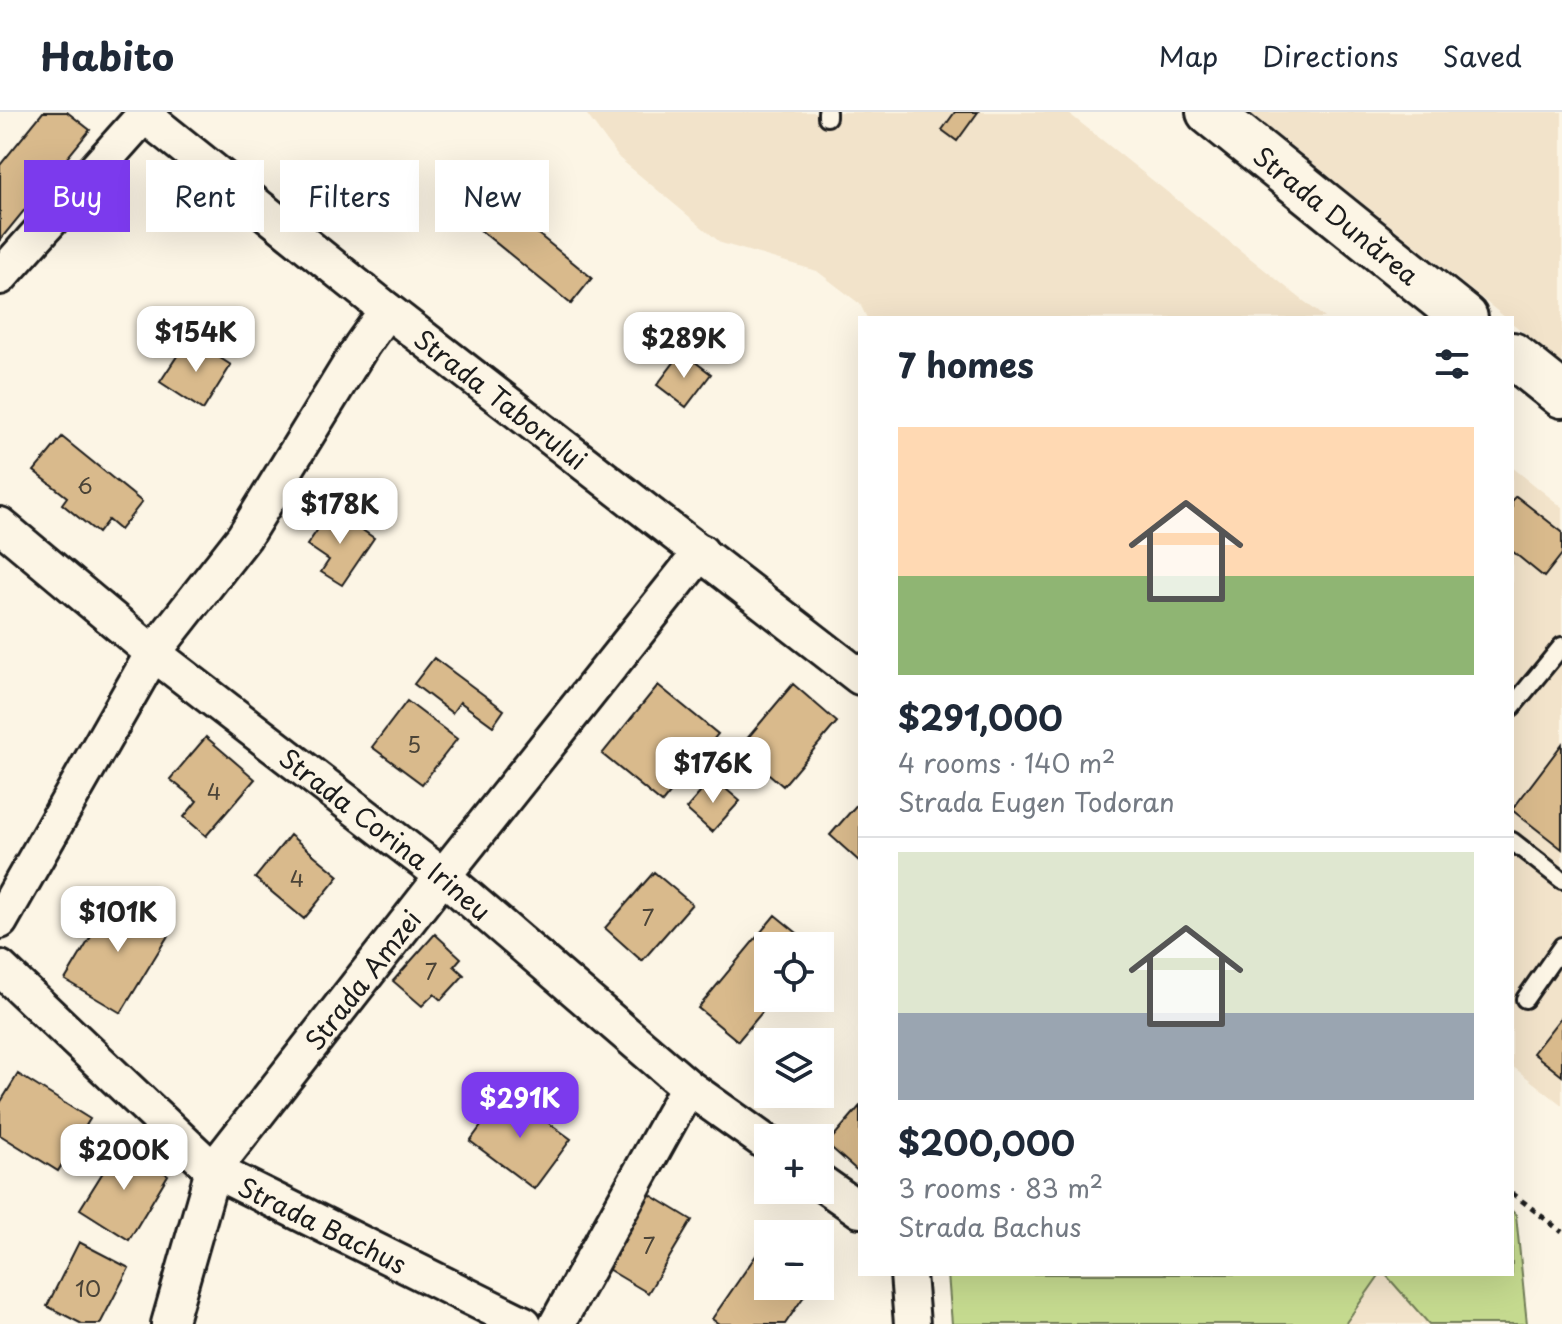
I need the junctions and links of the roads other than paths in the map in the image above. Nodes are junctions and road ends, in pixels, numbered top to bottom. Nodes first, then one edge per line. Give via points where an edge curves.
1 (1209, 112) edge
2 (145, 114) edge
3 (0, 277) edge
4 (387, 310) junction
5 (1463, 316) edge
6 (1514, 357) edge
7 (1562, 395) edge
8 (0, 525) edge
9 (701, 552) junction
10 (1562, 646) edge
11 (153, 653) junction
12 (858, 675) edge
13 (1514, 705) edge
14 (1514, 843) edge
15 (443, 876) junction
16 (1562, 880) edge
17 (0, 921) edge
18 (1562, 946) edge
19 (0, 968) edge
20 (1525, 999) dead end
21 (688, 1087) junction
22 (754, 1134) edge
23 (213, 1170) junction
24 (834, 1192) edge
25 (858, 1209) edge
26 (908, 1276) edge
27 (169, 1324) edge
28 (524, 1324) edge
29 (557, 1324) edge
30 (912, 1324) edge

1 - 5 street, Strada Dunărea
2 - 3 street
2 - 4 street, Strada Taborului
4 - 9 street, Strada Taborului
4 - 11 street via 244,537
6 - 7 street
8 - 11 street, Strada Corina Irineu
9 - 12 street, Strada Taborului
9 - 15 street, Strada Amzei
10 - 13 lane
11 - 15 street, Strada Corina Irineu
11 - 17 street
14 - 16 lane
15 - 21 street, Strada Corina Irineu
15 - 23 street, Strada Amzei
18 - 20 lane
19 - 23 street, Strada Bachus
21 - 22 street, Strada Corina Irineu
21 - 29 street
23 - 27 street, Strada Amzei
23 - 28 street, Strada Bachus
24 - 25 street
26 - 30 street

